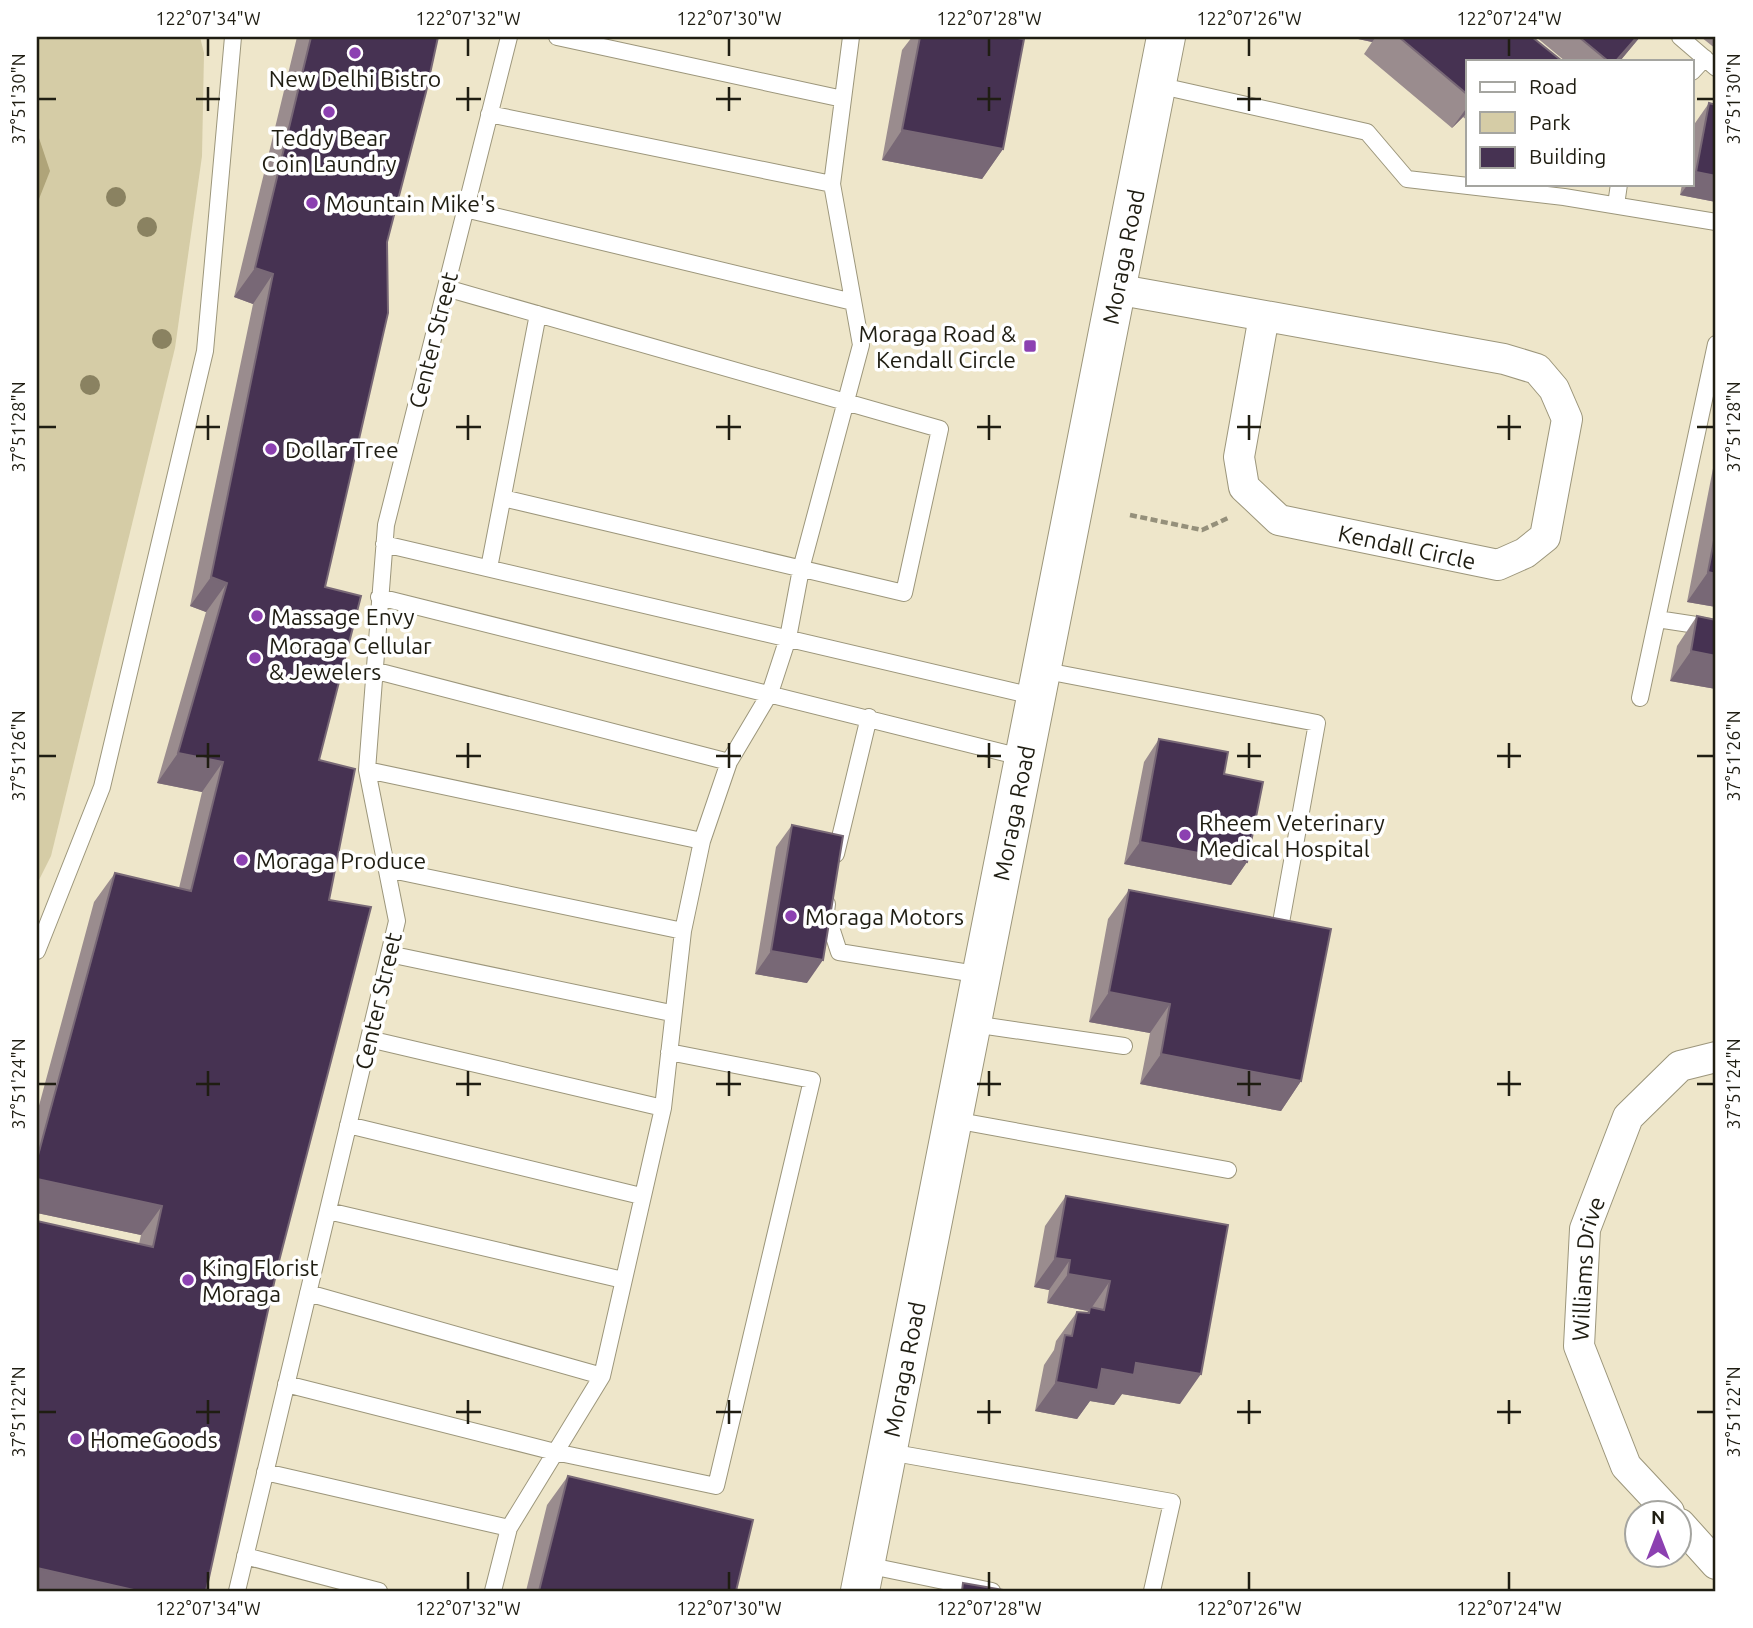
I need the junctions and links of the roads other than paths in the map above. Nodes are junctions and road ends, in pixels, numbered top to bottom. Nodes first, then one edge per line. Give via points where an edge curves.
1 (233, 37) edge
2 (509, 37) edge
3 (557, 37) edge
4 (851, 37) edge
5 (1166, 37) edge
6 (1680, 37) edge
7 (1710, 63) edge
8 (1694, 71) edge
9 (1157, 85) junction
10 (843, 99) junction
11 (489, 114) junction
12 (832, 184) junction
13 (1619, 186) edge
14 (1616, 205) junction
15 (465, 209) junction
16 (1716, 222) edge
17 (446, 288) junction
18 (1115, 289) junction
19 (853, 302) junction
20 (538, 314) junction
21 (1264, 316) junction
22 (1716, 344) edge
23 (847, 401) junction
24 (503, 498) junction
25 (384, 544) junction
26 (489, 568) junction
27 (801, 569) junction
28 (379, 597) junction
29 (1657, 619) junction
30 (1716, 628) edge
31 (788, 638) junction
32 (373, 670) junction
33 (1039, 684) junction
34 (770, 693) junction
35 (1640, 698) dead end
36 (869, 717) junction
37 (1025, 758) junction
38 (729, 762) junction
39 (367, 770) junction
40 (702, 841) junction
41 (387, 869) junction
42 (1280, 928) edge
43 (683, 931) junction
44 (37, 951) edge
45 (389, 954) junction
46 (984, 975) junction
47 (671, 1013) junction
48 (973, 1024) junction
49 (369, 1039) junction
50 (1124, 1046) dead end
51 (669, 1052) junction
52 (1716, 1056) edge
53 (663, 1108) junction
54 (954, 1120) junction
55 (348, 1125) junction
56 (1228, 1170) dead end
57 (641, 1196) junction
58 (328, 1210) junction
59 (623, 1280) junction
60 (308, 1293) junction
61 (602, 1376) junction
62 (286, 1384) junction
63 (555, 1452) junction
64 (889, 1452) junction
65 (265, 1472) junction
66 (1655, 1498) edge
67 (509, 1528) junction
68 (1694, 1540) edge
69 (245, 1556) junction
70 (1716, 1564) edge
71 (863, 1578) edge
72 (237, 1591) edge
73 (379, 1591) edge
74 (493, 1591) edge
75 (992, 1591) edge
76 (1152, 1591) edge

1 - 44 lane via 205,351 102,787
2 - 11 lane, Center Street
3 - 10 lane
4 - 10 lane
5 - 9 main road, Moraga Road
6 - 7 lane
7 - 8 lane
9 - 14 lane via 1367,132 1407,179
9 - 18 main road, Moraga Road
10 - 12 lane
11 - 12 lane
11 - 15 lane, Center Street
12 - 19 lane
13 - 14 lane
14 - 16 lane
15 - 17 lane, Center Street
15 - 19 lane
17 - 20 lane
17 - 25 lane, Center Street
18 - 21 street, Kendall Circle
18 - 33 main road, Moraga Road
19 - 23 lane via 861,345
20 - 23 lane
20 - 24 lane
21 - 21 street, Kendall Circle via 1239,457 1244,487 1279,520 1498,565 1525,553 1545,537 1567,419 1554,389 1536,369 1504,359
22 - 29 lane
23 - 27 lane
23 - 27 lane via 940,429 904,593
24 - 26 lane
24 - 27 lane
25 - 26 lane
25 - 28 lane, Center Street
26 - 31 lane
27 - 31 lane
28 - 32 lane, Center Street
28 - 34 lane
29 - 30 lane
29 - 35 lane
31 - 33 lane
31 - 34 lane
32 - 38 lane
32 - 39 lane, Center Street
33 - 37 main road, Moraga Road
33 - 42 lane via 1317,723
34 - 36 lane
34 - 38 lane
36 - 37 lane
36 - 46 lane via 826,912 839,952
37 - 46 main road, Moraga Road
38 - 40 lane
39 - 40 lane
39 - 41 lane, Center Street
40 - 43 lane
41 - 43 lane
41 - 45 lane, Center Street via 397,920
43 - 47 lane
45 - 47 lane
45 - 49 lane, Center Street
46 - 48 main road, Moraga Road
47 - 51 lane
48 - 50 lane
48 - 54 main road, Moraga Road
49 - 53 lane
49 - 55 lane, Center Street
51 - 53 lane
51 - 63 lane via 813,1080 716,1486
52 - 66 street, Williams Drive via 1680,1066 1628,1117 1585,1229 1579,1346 1626,1466
53 - 57 lane
54 - 56 lane
54 - 64 main road, Moraga Road
55 - 57 lane
55 - 58 lane, Center Street
57 - 59 lane
58 - 59 lane
58 - 60 lane, Center Street
59 - 61 lane
60 - 61 lane
60 - 62 lane, Center Street
61 - 63 lane
62 - 63 lane
62 - 65 lane, Center Street
63 - 67 lane
64 - 71 main road, Moraga Road
64 - 76 lane via 1172,1502
65 - 67 lane
65 - 69 lane, Center Street
67 - 74 lane
68 - 70 street
69 - 72 lane, Center Street
69 - 73 lane
71 - 75 lane

